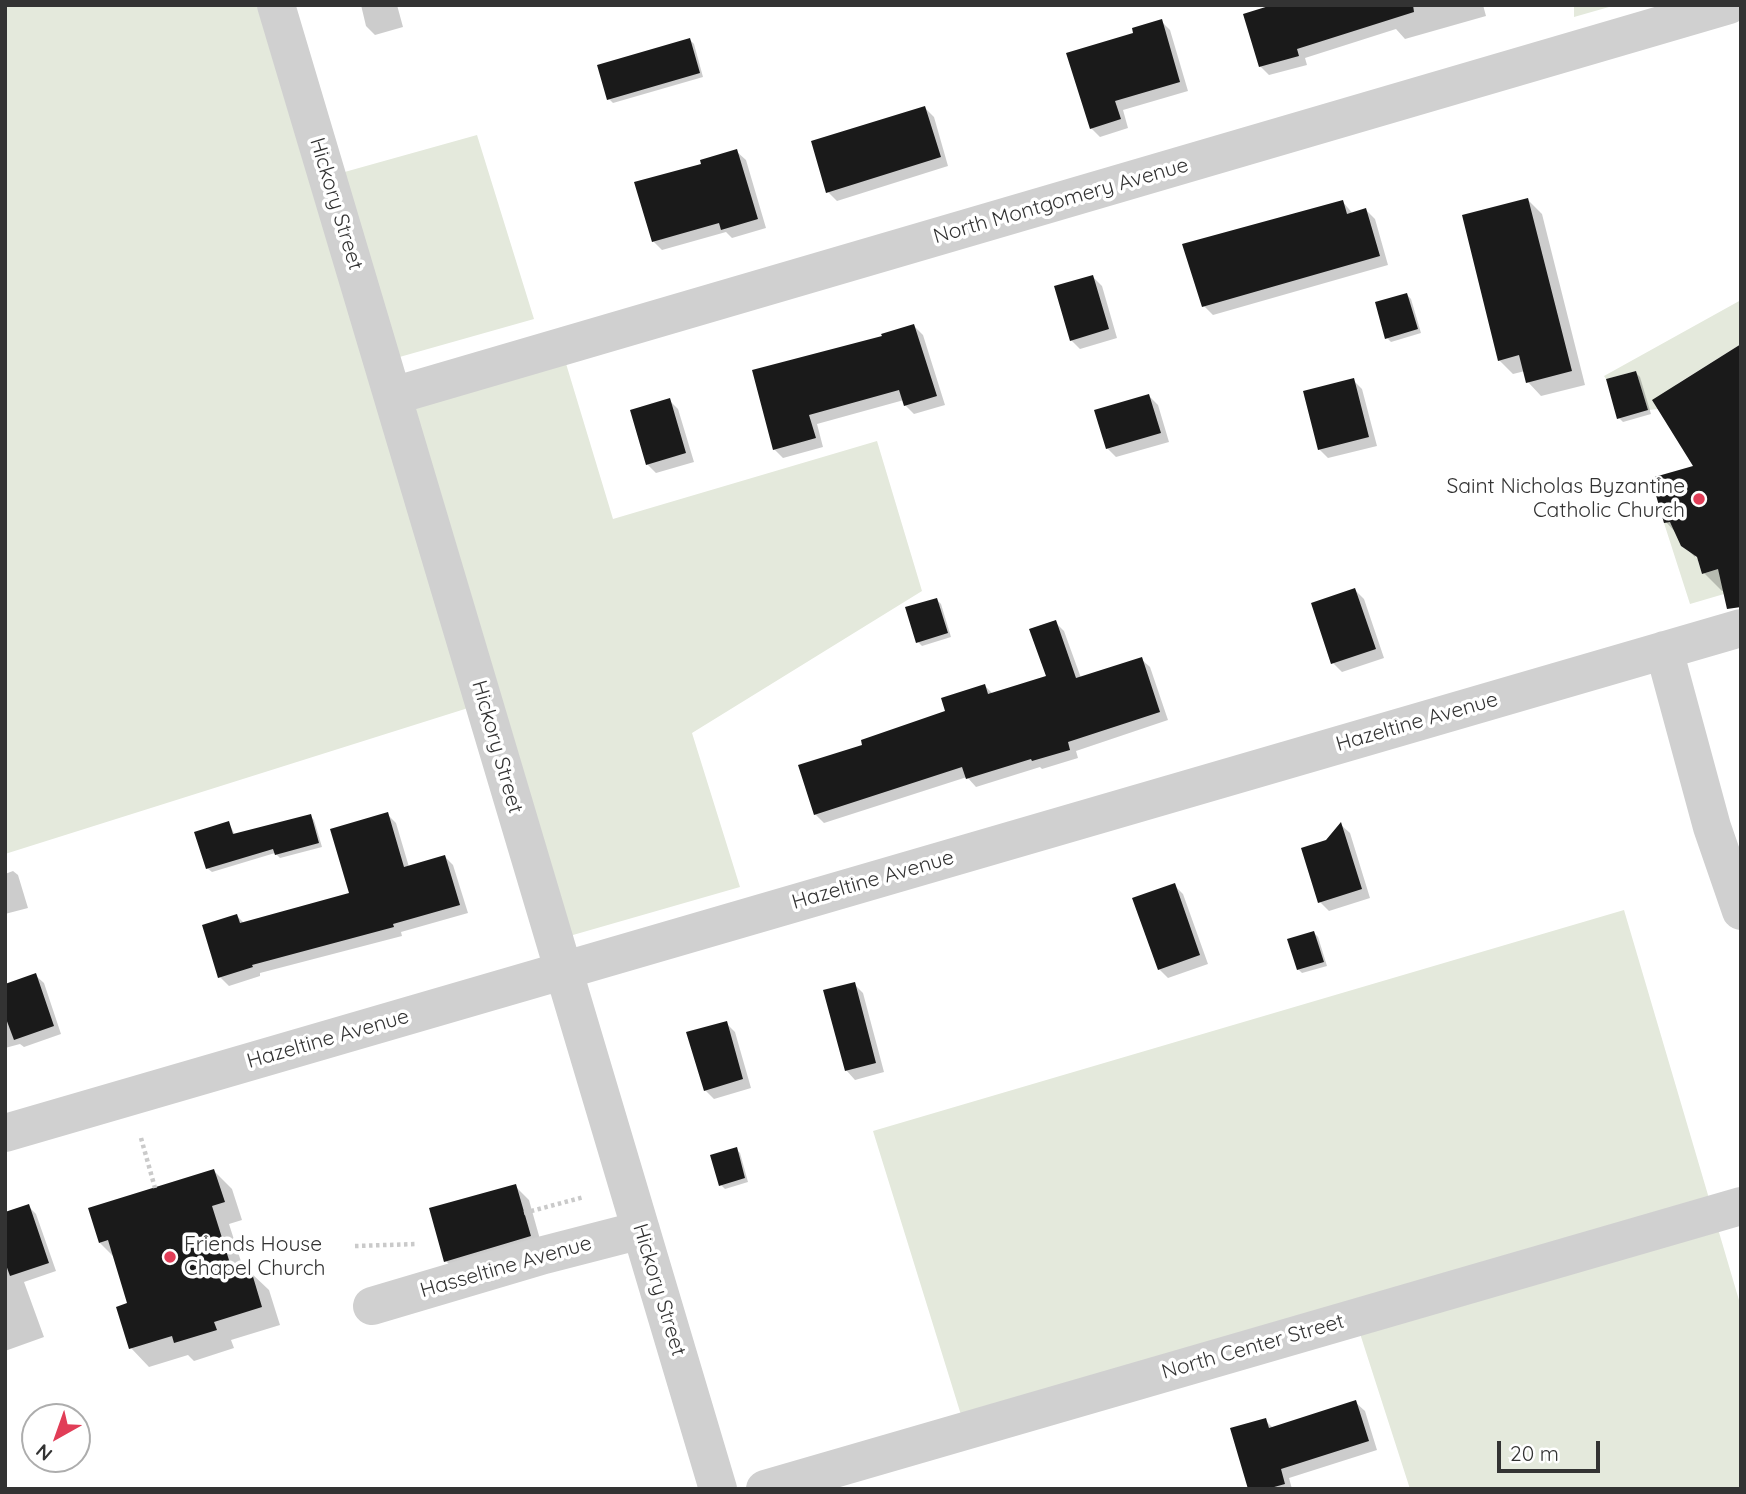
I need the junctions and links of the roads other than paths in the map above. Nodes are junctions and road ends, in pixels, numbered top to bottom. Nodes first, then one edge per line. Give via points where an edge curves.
1 (276, 5) edge
2 (1729, 5) edge
3 (393, 396) junction
4 (1741, 628) edge
5 (1664, 650) junction
6 (1741, 911) edge
7 (563, 970) junction
8 (5, 1133) edge
9 (1741, 1206) edge
10 (641, 1230) junction
11 (372, 1306) dead end
12 (718, 1489) edge
13 (765, 1489) edge

1 - 3 street, Hickory Street
2 - 3 street, North Montgomery Avenue
3 - 7 street, Hickory Street
4 - 5 street, Hazeltine Avenue
5 - 6 street via 1712,827
5 - 7 street, Hazeltine Avenue
7 - 8 street, Hazeltine Avenue
7 - 10 street, Hickory Street
9 - 13 street, North Center Street
10 - 11 street, Hasseltine Avenue
10 - 12 street, Hickory Street

